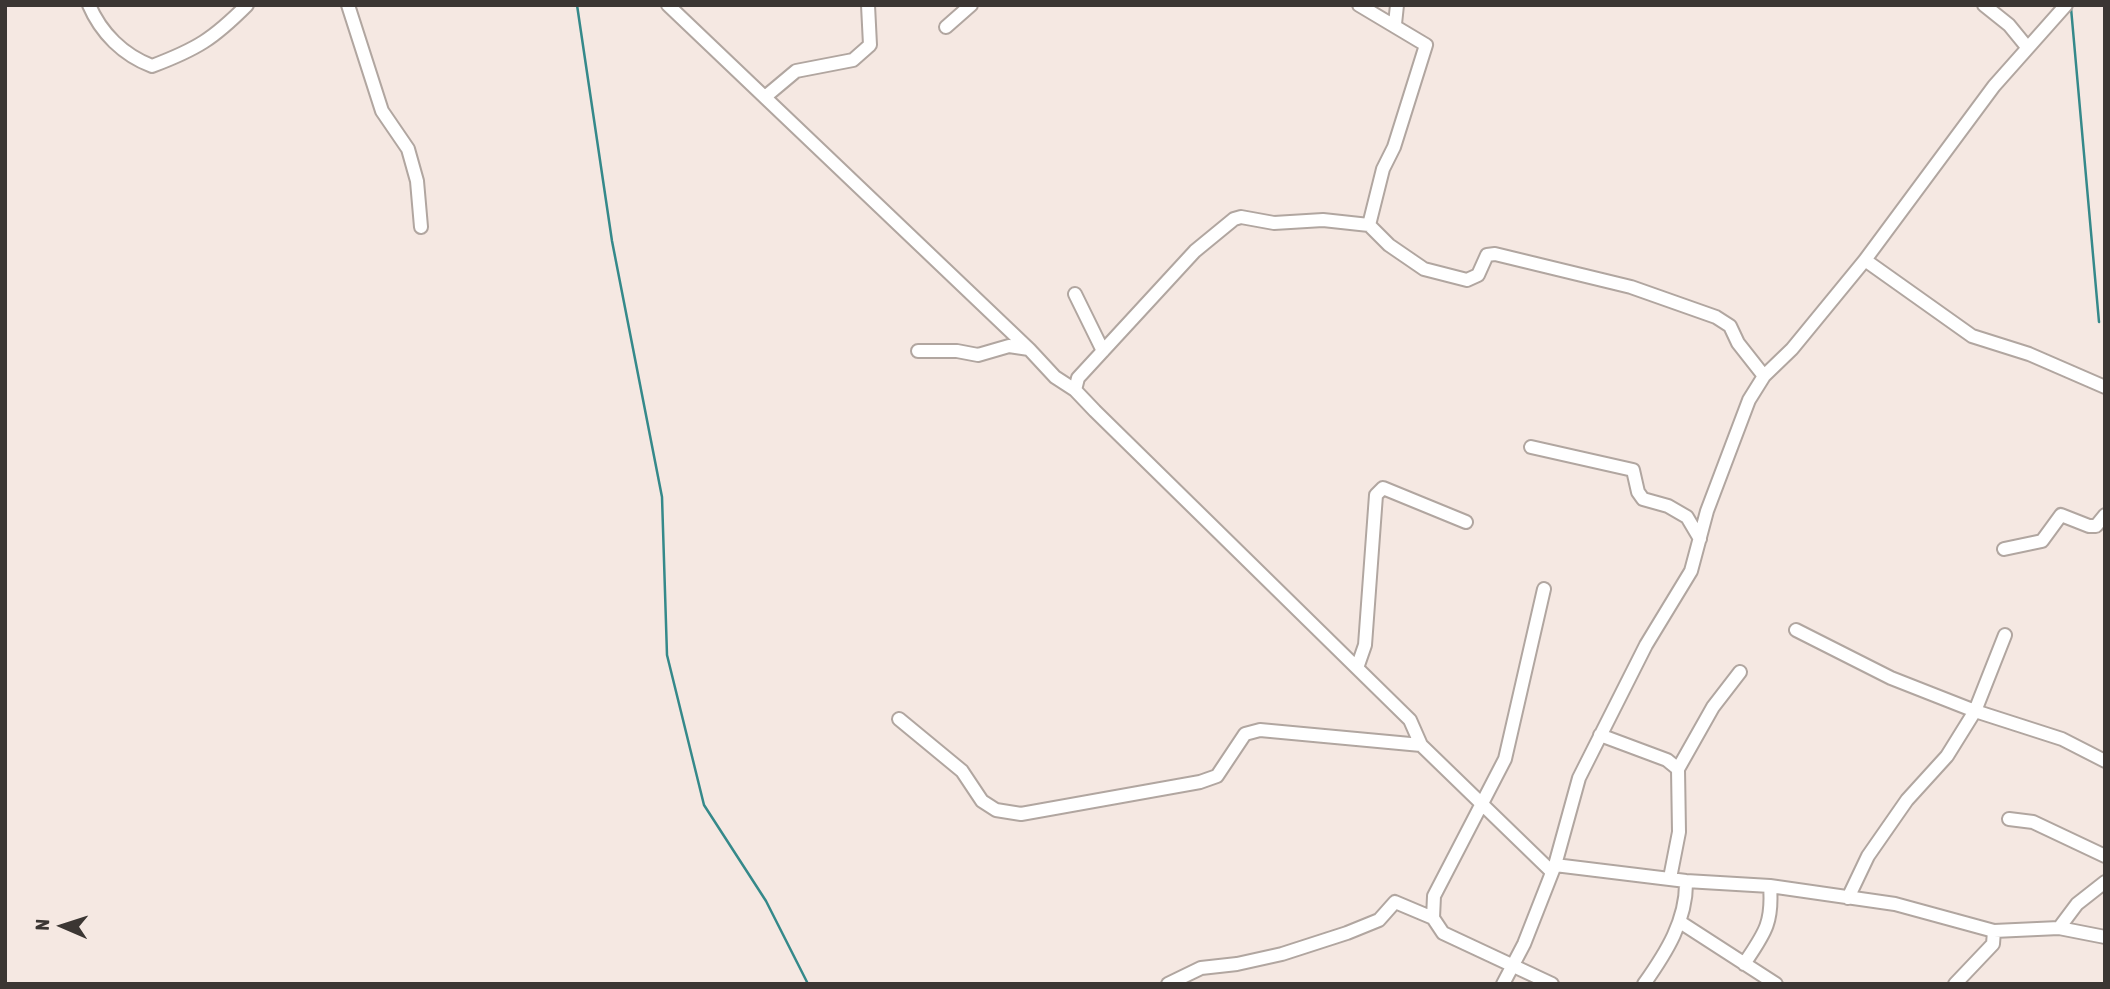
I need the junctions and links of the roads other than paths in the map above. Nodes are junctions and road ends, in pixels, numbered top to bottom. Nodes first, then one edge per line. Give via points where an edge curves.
1 (89, 5) edge
2 (247, 5) edge
3 (348, 5) edge
4 (667, 5) edge
5 (868, 5) edge
6 (971, 5) edge
7 (1359, 5) edge
8 (1397, 5) edge
9 (1984, 5) edge
10 (2066, 5) edge
11 (1395, 24) junction
12 (946, 27) dead end
13 (2027, 47) junction
14 (765, 97) junction
15 (1369, 225) junction
16 (421, 227) dead end
17 (1865, 260) junction
18 (1075, 294) dead end
19 (1924, 300) dead end
20 (1029, 349) junction
21 (918, 351) dead end
22 (1103, 351) junction
23 (1764, 376) junction
24 (2105, 387) edge
25 (1075, 390) junction
26 (1531, 447) dead end
27 (2105, 515) edge
28 (1466, 522) dead end
29 (1700, 539) junction
30 (2004, 549) dead end
31 (1544, 589) dead end
32 (1796, 630) dead end
33 (2005, 635) dead end
34 (1357, 668) junction
35 (1740, 672) dead end
36 (1975, 711) junction
37 (899, 719) dead end
38 (1600, 735) junction
39 (1421, 745) junction
40 (2105, 761) edge
41 (1678, 769) junction
42 (1480, 803) junction
43 (2008, 819) dead end
44 (2105, 856) edge
45 (1553, 869) junction
46 (1670, 878) junction
47 (1686, 881) junction
48 (2105, 882) edge
49 (1770, 886) junction
50 (1848, 898) junction
51 (1433, 918) junction
52 (1680, 922) junction
53 (2059, 928) junction
54 (1994, 931) junction
55 (2105, 937) edge
56 (1744, 964) junction
57 (1512, 966) junction
58 (1168, 984) edge
59 (1503, 984) edge
60 (1552, 984) edge
61 (1644, 984) edge
62 (1776, 984) edge
63 (1955, 984) edge

1 - 2 street via 98,26 134,59 152,66 214,37
3 - 16 street via 382,111 408,149 417,181
4 - 14 street
5 - 14 street via 870,46 853,60 796,71
6 - 12 street
7 - 11 street
8 - 11 street
9 - 13 street via 2009,24
10 - 13 street
11 - 15 street via 1426,45 1383,169
13 - 17 street
14 - 20 street
15 - 22 street via 1234,219 1195,251
15 - 23 street via 1424,268 1456,277 1474,280 1487,255 1495,254 1631,287 1716,317 1730,326
17 - 19 street
17 - 23 street
17 - 24 street via 1972,336 2029,354
18 - 22 street
20 - 21 street via 1009,346 978,355
20 - 25 street via 1055,377
22 - 25 street via 1077,378
23 - 29 street via 1749,400
25 - 34 street
26 - 29 street via 1633,470 1643,499 1687,516
27 - 30 street via 2096,526 2061,516 2042,541
28 - 34 street via 1383,488 1376,495 1365,645
29 - 38 street via 1691,571
31 - 42 street via 1505,759
32 - 36 street via 1891,678
33 - 36 street
34 - 39 street via 1410,720
35 - 41 street via 1713,707
36 - 40 street via 2062,739
36 - 50 street via 1947,756 1907,800 1868,856
37 - 39 street via 962,771 982,801 996,810 1021,814 1200,782 1217,776 1245,734 1260,730
38 - 41 street via 1667,760
38 - 45 street via 1579,778
39 - 42 street
41 - 46 street via 1679,832
42 - 45 street
42 - 51 street via 1434,896
43 - 44 street via 2033,822
45 - 46 street
45 - 57 street
46 - 47 street
47 - 49 street
47 - 52 street
48 - 53 street via 2077,904
49 - 50 street
49 - 56 street via 1772,913
50 - 54 street via 1895,904
51 - 57 street via 1443,933
51 - 58 street via 1395,902 1379,920 1347,933 1282,954 1201,968
52 - 56 street
52 - 61 street
53 - 54 street
53 - 55 street
54 - 63 street via 1993,944
56 - 62 street
57 - 59 street
57 - 60 street

